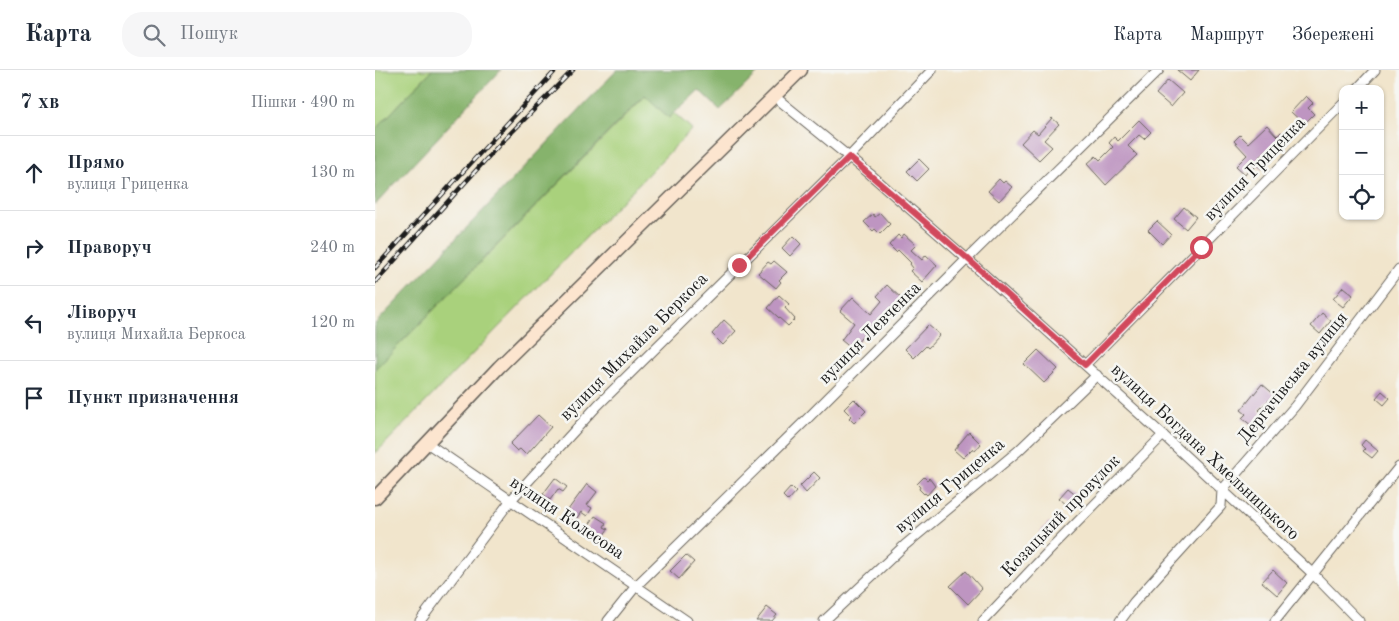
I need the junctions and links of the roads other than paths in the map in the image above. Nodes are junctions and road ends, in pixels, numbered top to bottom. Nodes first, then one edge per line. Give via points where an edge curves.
1 (801, 70) edge
2 (932, 70) edge
3 (1159, 70) edge
4 (1375, 70) edge
5 (1361, 85) edge
6 (774, 96) junction
7 (1339, 107) edge
8 (849, 157) junction
9 (967, 258) junction
10 (1399, 269) edge
11 (1085, 365) junction
12 (1097, 375) junction
13 (1163, 435) junction
14 (427, 443) junction
15 (1399, 467) edge
16 (1222, 490) junction
17 (375, 498) edge
18 (511, 500) junction
19 (1312, 573) junction
20 (636, 586) junction
21 (419, 621) edge
22 (608, 621) edge
23 (687, 621) edge
24 (824, 621) edge
25 (983, 621) edge
26 (1120, 621) edge
27 (1275, 621) edge
28 (1359, 621) edge

1 - 6 main road
2 - 8 street, вулиця Михайла Беркоса
3 - 9 street, вулиця Левченка
4 - 5 street
6 - 8 street, вулиця Богдана Хмельницького
6 - 14 main road via 506,360
7 - 11 street, вулиця Гриценка
8 - 9 street, вулиця Богдана Хмельницького
8 - 18 street, вулиця Михайла Беркоса via 598,405
9 - 11 street, вулиця Богдана Хмельницького
9 - 20 street, вулиця Левченка
10 - 16 street, Дергачівська вулиця via 1295,406
11 - 12 street, вулиця Богдана Хмельницького
12 - 13 street, вулиця Богдана Хмельницького
12 - 24 street, вулиця Гриценка via 1018,451 905,545
13 - 16 street, вулиця Богдана Хмельницького
13 - 25 street, Козацький провулок
14 - 17 main road
14 - 18 street, вулиця Колесова
15 - 19 street
16 - 19 street, вулиця Богдана Хмельницького
16 - 26 street, Дергачівська вулиця via 1221,506
18 - 20 street, вулиця Колесова
18 - 21 street, вулиця Михайла Беркоса
19 - 27 street
19 - 28 street, вулиця Богдана Хмельницького
20 - 22 street, вулиця Левченка
20 - 23 street, вулиця Колесова

